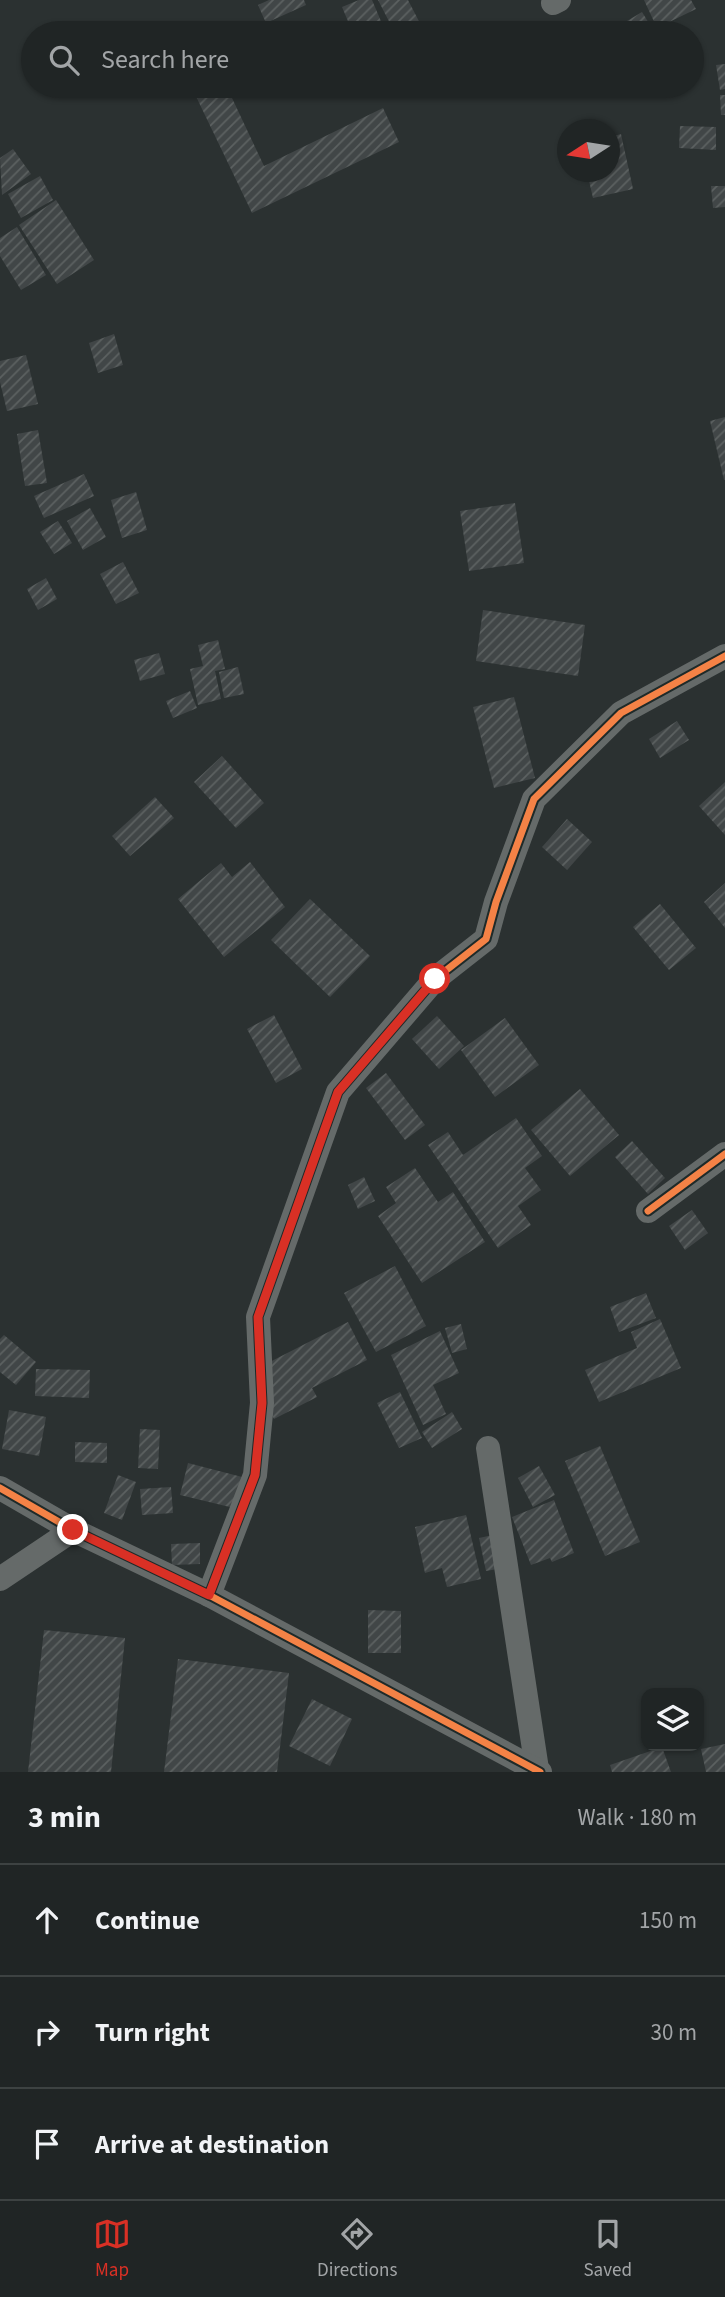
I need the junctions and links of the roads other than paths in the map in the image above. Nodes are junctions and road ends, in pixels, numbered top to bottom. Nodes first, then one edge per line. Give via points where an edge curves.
1 (725, 656) edge
2 (725, 1154) edge
3 (648, 1210) dead end
4 (488, 1448) dead end
5 (0, 1488) edge
6 (73, 1530) junction
7 (0, 1579) edge
8 (209, 1595) junction
9 (539, 1771) edge

1 - 8 street via 621,713 534,799 486,939 435,979 338,1092 258,1317 262,1403 255,1475
2 - 3 street
4 - 9 street
5 - 6 street
6 - 7 street
6 - 8 street
8 - 9 street

